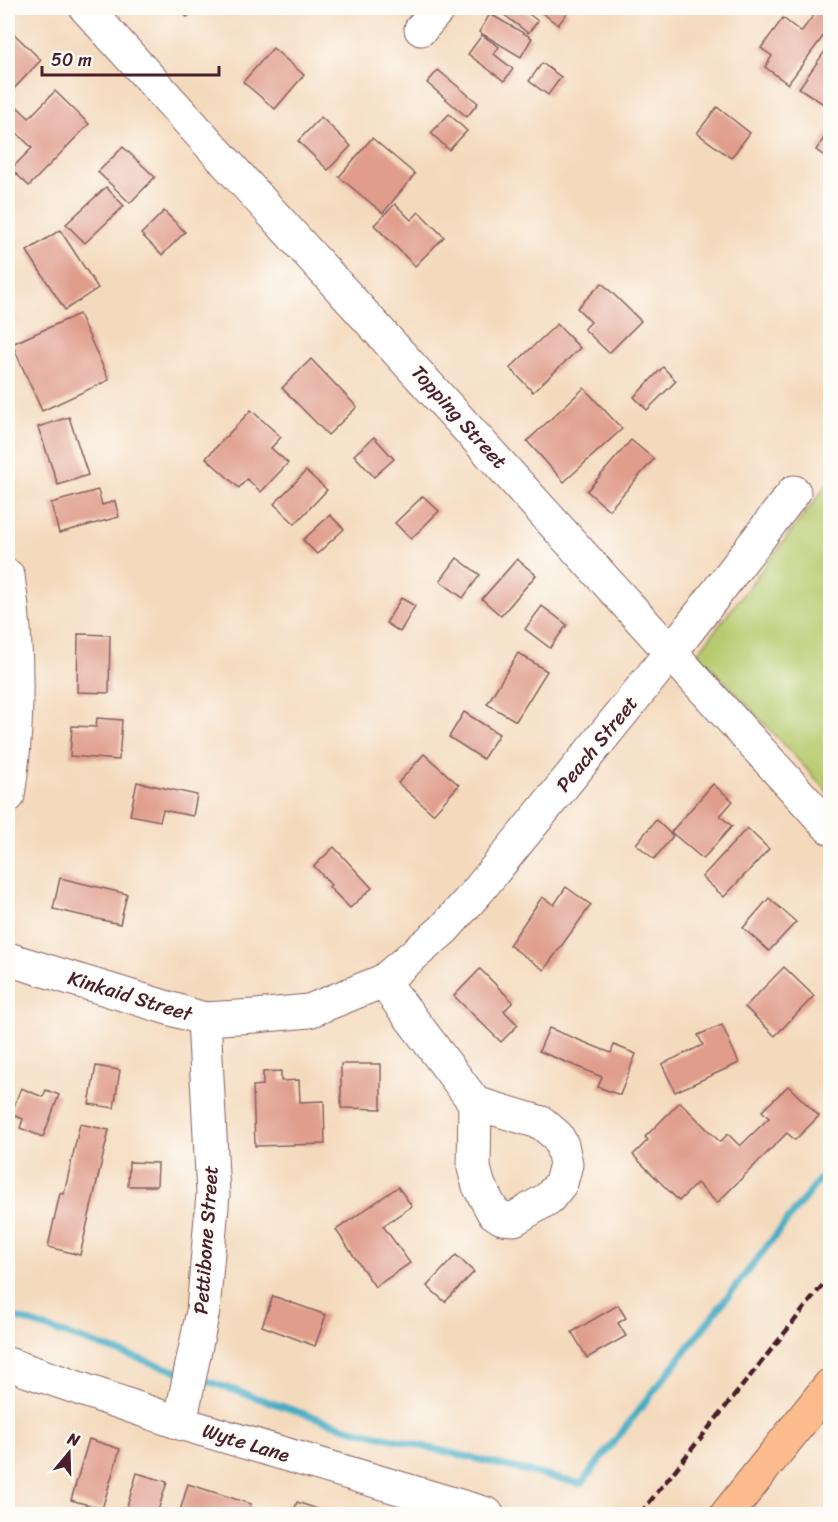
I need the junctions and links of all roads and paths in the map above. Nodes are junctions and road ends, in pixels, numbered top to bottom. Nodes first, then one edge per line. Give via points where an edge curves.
1 (86, 8) edge
2 (794, 492) dead end
3 (8, 576) edge
4 (672, 651) junction
5 (8, 796) edge
6 (831, 828) edge
7 (8, 959) edge
8 (383, 981) junction
9 (204, 1019) junction
10 (475, 1103) dead end
11 (8, 1364) edge
12 (831, 1385) edge
13 (183, 1410) junction
14 (487, 1515) edge
15 (728, 1515) edge

1 - 4 street, Topping Street
2 - 4 street, Peach Street
3 - 5 street via 17,659
4 - 6 street, Topping Street
4 - 8 street, Peach Street via 477,892 443,930
7 - 9 street, Kinkaid Street
8 - 9 street, Kinkaid Street via 309,1011
8 - 10 street
9 - 13 street, Pettibone Street via 213,1194 203,1311
11 - 13 street, Wyte Lane
12 - 15 main road
13 - 14 street, Wyte Lane

